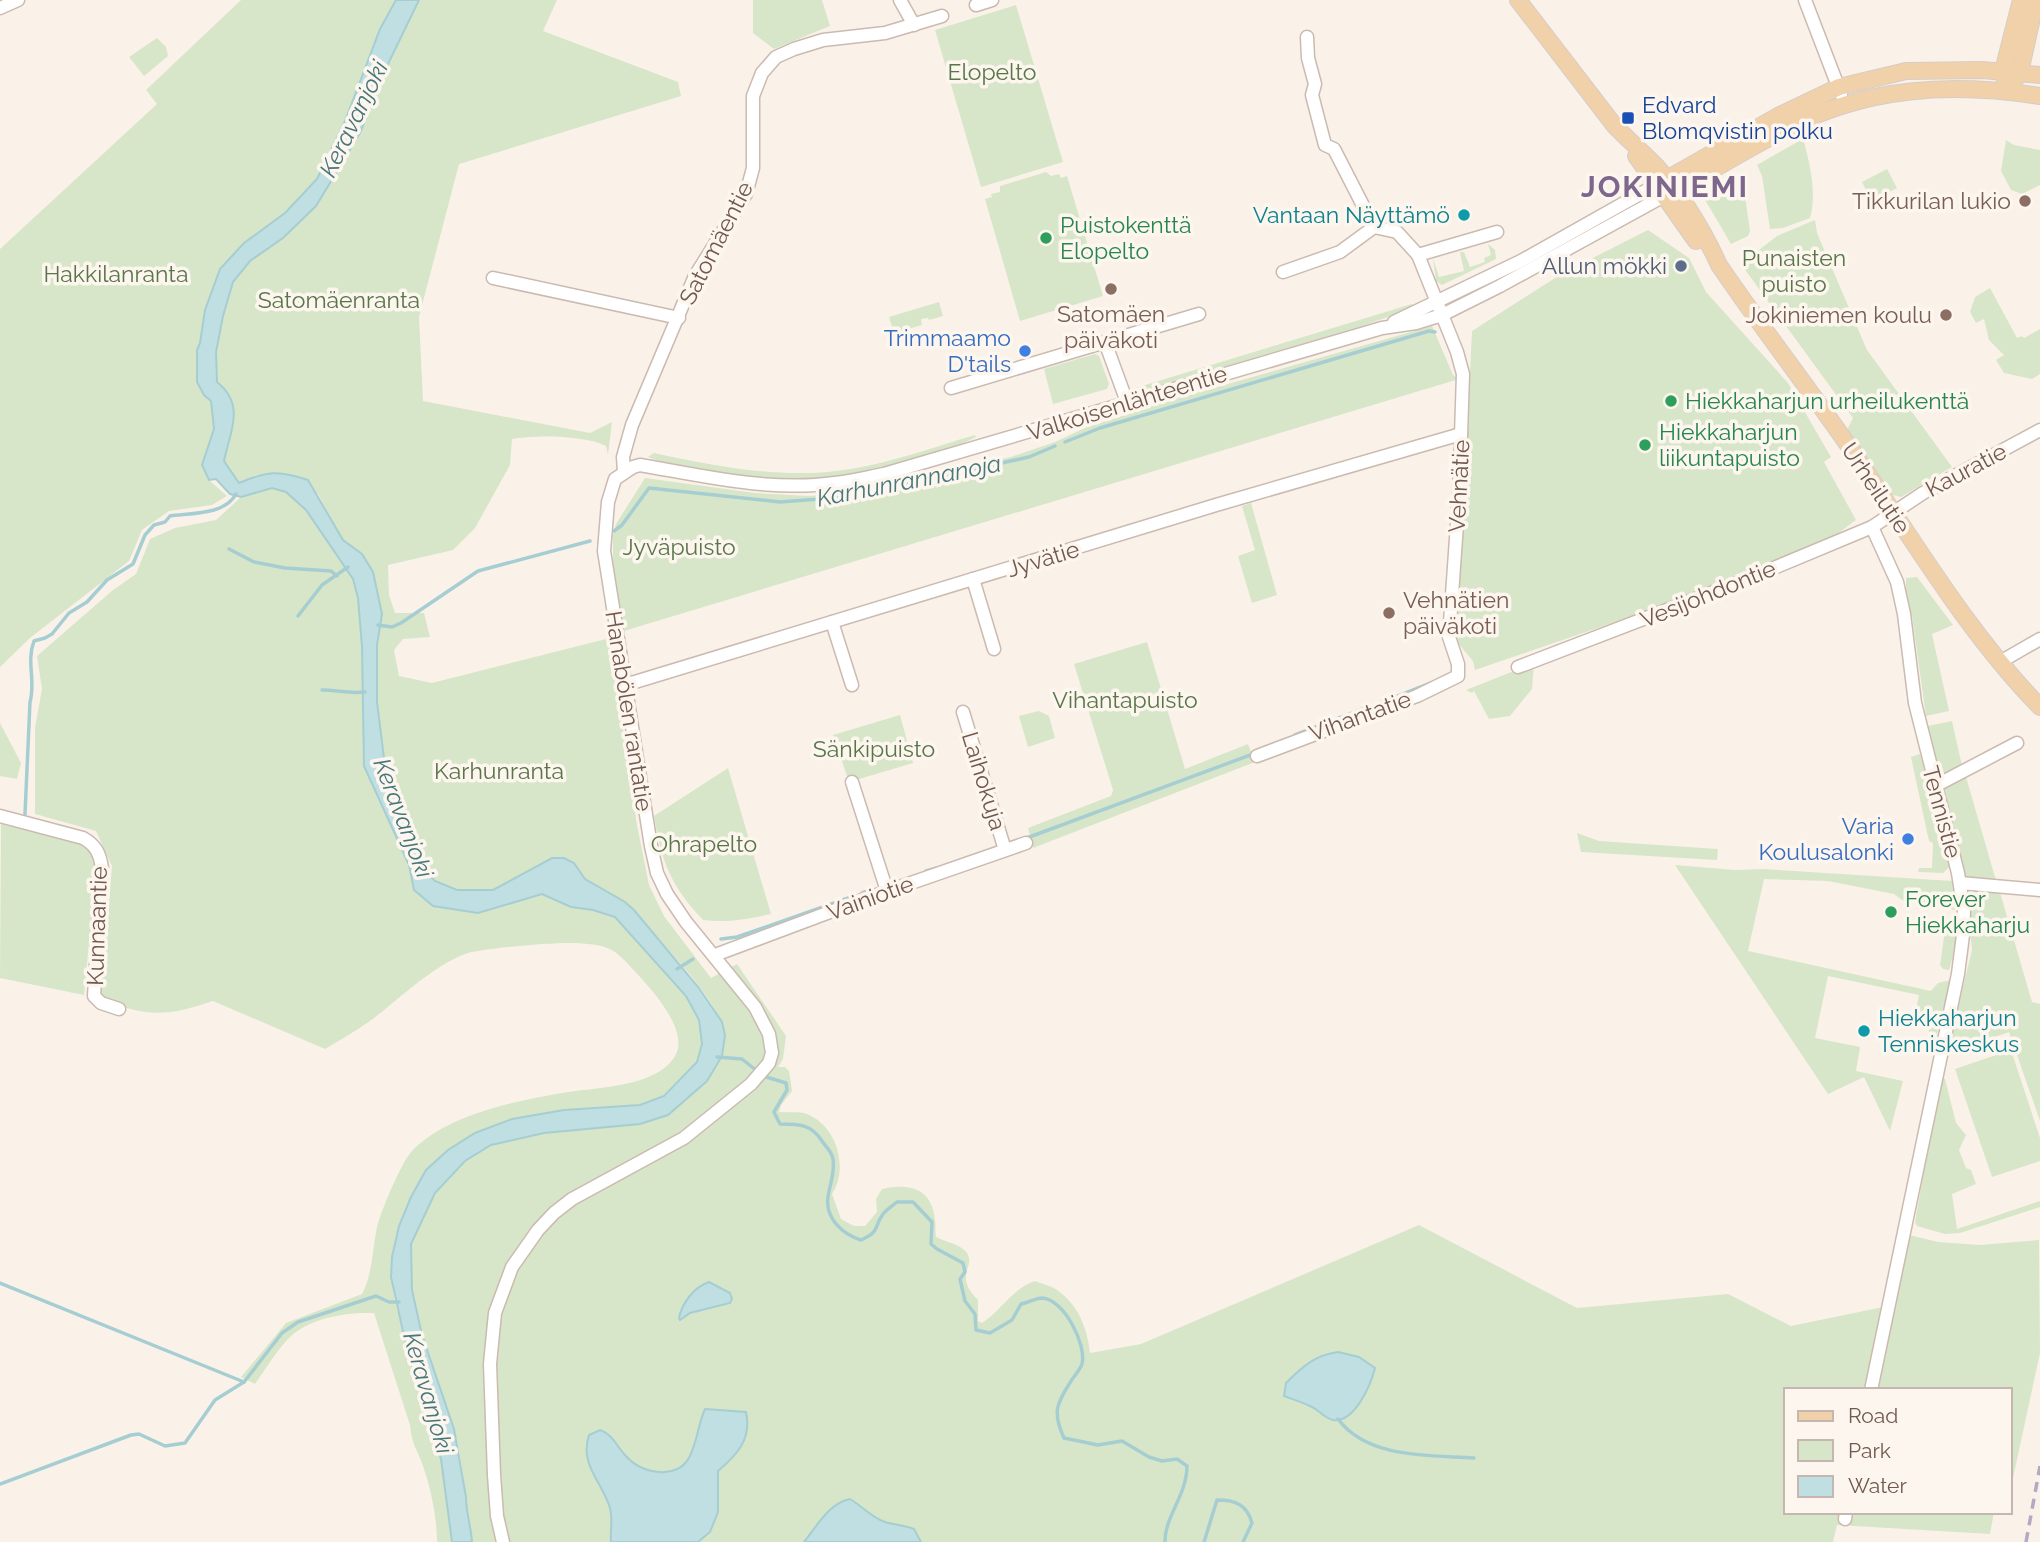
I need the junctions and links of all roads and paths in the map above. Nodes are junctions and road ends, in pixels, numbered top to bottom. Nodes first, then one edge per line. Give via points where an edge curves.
1 (18, 0) edge
2 (900, 0) edge
3 (992, 0) edge
4 (1518, 0) edge
5 (1805, 0) edge
6 (2021, 0) edge
7 (2036, 0) edge
8 (976, 5) dead end
9 (0, 8) edge
10 (942, 16) dead end
11 (914, 25) junction
12 (1307, 37) dead end
13 (2003, 71) junction
14 (2020, 72) junction
15 (2040, 75) edge
16 (1839, 87) junction
17 (2008, 91) junction
18 (2040, 96) edge
19 (1844, 104) junction
20 (1666, 187) junction
21 (1374, 227) junction
22 (1497, 232) dead end
23 (1418, 255) junction
24 (1283, 272) dead end
25 (493, 278) dead end
26 (1440, 309) junction
27 (1199, 314) dead end
28 (679, 318) junction
29 (1105, 342) junction
30 (951, 388) dead end
31 (1127, 402) junction
32 (2040, 430) edge
33 (1461, 435) junction
34 (624, 472) junction
35 (1892, 511) junction
36 (1872, 527) junction
37 (973, 579) junction
38 (832, 622) junction
39 (2040, 639) edge
40 (994, 649) dead end
41 (2000, 662) junction
42 (1518, 667) dead end
43 (1459, 671) joint
44 (625, 685) junction
45 (852, 685) dead end
46 (2040, 707) edge
47 (963, 712) dead end
48 (2017, 743) dead end
49 (1256, 757) dead end
50 (852, 782) dead end
51 (1936, 786) junction
52 (0, 816) edge
53 (1026, 843) dead end
54 (1005, 850) junction
55 (1960, 883) junction
56 (2040, 890) edge
57 (887, 891) junction
58 (715, 955) junction
59 (119, 1009) dead end
60 (1871, 1388) edge
61 (503, 1542) edge

1 - 9 street
2 - 11 street
3 - 8 street
4 - 20 main road, Urheilutie via 1631,144 1637,158
5 - 16 street
6 - 13 main road
7 - 14 main road
10 - 11 street, Satomäentie
11 - 28 street, Satomäentie via 877,35 823,40 770,63 752,96 754,167 746,194 695,276
12 - 21 street via 1315,84 1312,95 1325,145 1334,149
13 - 14 main road, Valkoisenlähteentie
13 - 16 main road, Valkoisenlähteentie via 1901,72
13 - 17 main road
14 - 15 main road, Valkoisenlähteentie
14 - 17 main road
16 - 19 street
16 - 20 main road, Valkoisenlähteentie via 1778,116
17 - 18 main road, Valkoisenlähteentie
17 - 19 main road, Valkoisenlähteentie via 1905,91
19 - 20 main road, Valkoisenlähteentie
20 - 26 street, Valkoisenlähteentie via 1521,261
20 - 35 main road, Urheilutie
21 - 23 street via 1397,232
21 - 24 street via 1340,252
22 - 23 street
23 - 26 street, Vehnätie
25 - 28 street
26 - 31 street, Valkoisenlähteentie via 1416,323 1381,328
26 - 33 street, Vehnätie via 1463,374
27 - 29 street
28 - 34 street, Satomäentie via 632,425 623,457
29 - 30 street
29 - 31 street
31 - 34 street, Valkoisenlähteentie via 884,474 834,484 752,483 640,465
32 - 35 street, Kauratie
33 - 37 street, Jyvätie
33 - 43 street, Vehnätie via 1449,637
34 - 44 street, Hanabölen rantatie via 615,479 608,502 604,551
35 - 36 street, Vesijohdontie
35 - 41 main road, Urheilutie via 1941,586
36 - 42 street, Vesijohdontie
36 - 51 street, Tennistie via 1897,582 1915,703
37 - 38 street, Jyvätie
37 - 40 street
38 - 44 street, Jyvätie
38 - 45 street
39 - 41 street
41 - 46 main road, Urheilutie
43 - 49 street, Vihantatie via 1455,679 1417,696
44 - 58 street, Hanabölen rantatie via 657,873 686,922
47 - 54 street, Laihokuja
48 - 51 street
50 - 57 street
51 - 55 street, Tennistie
52 - 59 street, Kunnaantie via 83,838 97,850 102,868 94,996
53 - 54 street, Vainiotie
54 - 57 street, Vainiotie
55 - 56 street
55 - 60 street, Tennistie via 1964,911 1958,974
57 - 58 street, Vainiotie
58 - 61 street, Hanabölen rantatie via 765,1024 772,1045 770,1058 751,1084 684,1138 554,1213 512,1267 495,1313 490,1364 494,1475

